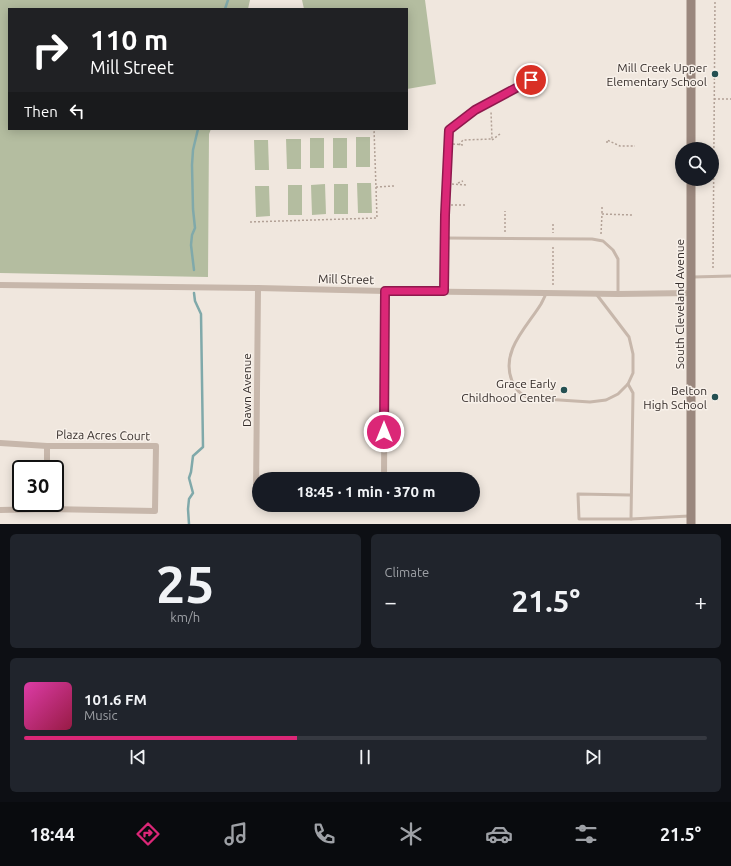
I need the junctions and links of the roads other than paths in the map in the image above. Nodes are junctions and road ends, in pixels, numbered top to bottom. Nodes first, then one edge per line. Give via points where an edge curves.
1 (691, 0) edge
2 (543, 74) dead end
3 (691, 142) edge
4 (691, 186) edge
5 (445, 238) junction
6 (731, 276) edge
7 (691, 277) junction
8 (0, 285) edge
9 (258, 288) junction
10 (385, 291) junction
11 (444, 291) junction
12 (546, 293) junction
13 (691, 293) junction
14 (597, 294) junction
15 (618, 294) junction
16 (628, 384) junction
17 (0, 443) edge
18 (47, 446) junction
19 (47, 460) edge
20 (258, 472) edge
21 (384, 472) edge
22 (630, 495) junction
23 (64, 507) edge
24 (12, 509) edge
25 (0, 510) edge
26 (631, 519) junction
27 (691, 520) edge

1 - 3 street
2 - 5 lane via 475,110 449,130
4 - 7 street, South Cleveland Avenue
5 - 11 lane
5 - 15 lane via 603,241 618,259
6 - 7 lane
7 - 13 street, South Cleveland Avenue
8 - 9 street, Mill Street
9 - 10 street, Mill Street
9 - 20 street, Dawn Avenue
10 - 11 street, Mill Street
10 - 21 street
11 - 12 street, Mill Street
12 - 14 street, Mill Street
12 - 16 lane via 512,347 509,368 511,378 520,393 528,398 590,402 606,400 618,394
13 - 15 street, Mill Street
13 - 27 street, South Cleveland Avenue
14 - 15 street, Mill Street
14 - 16 lane via 628,337 633,354 634,374
16 - 22 lane via 633,393
17 - 18 street, Plaza Acres Court
18 - 19 street
18 - 23 street, Plaza Acres Court via 156,446 155,511
22 - 26 lane
22 - 26 lane via 578,494 578,519
24 - 25 street, Plaza Acres Court
26 - 27 lane

